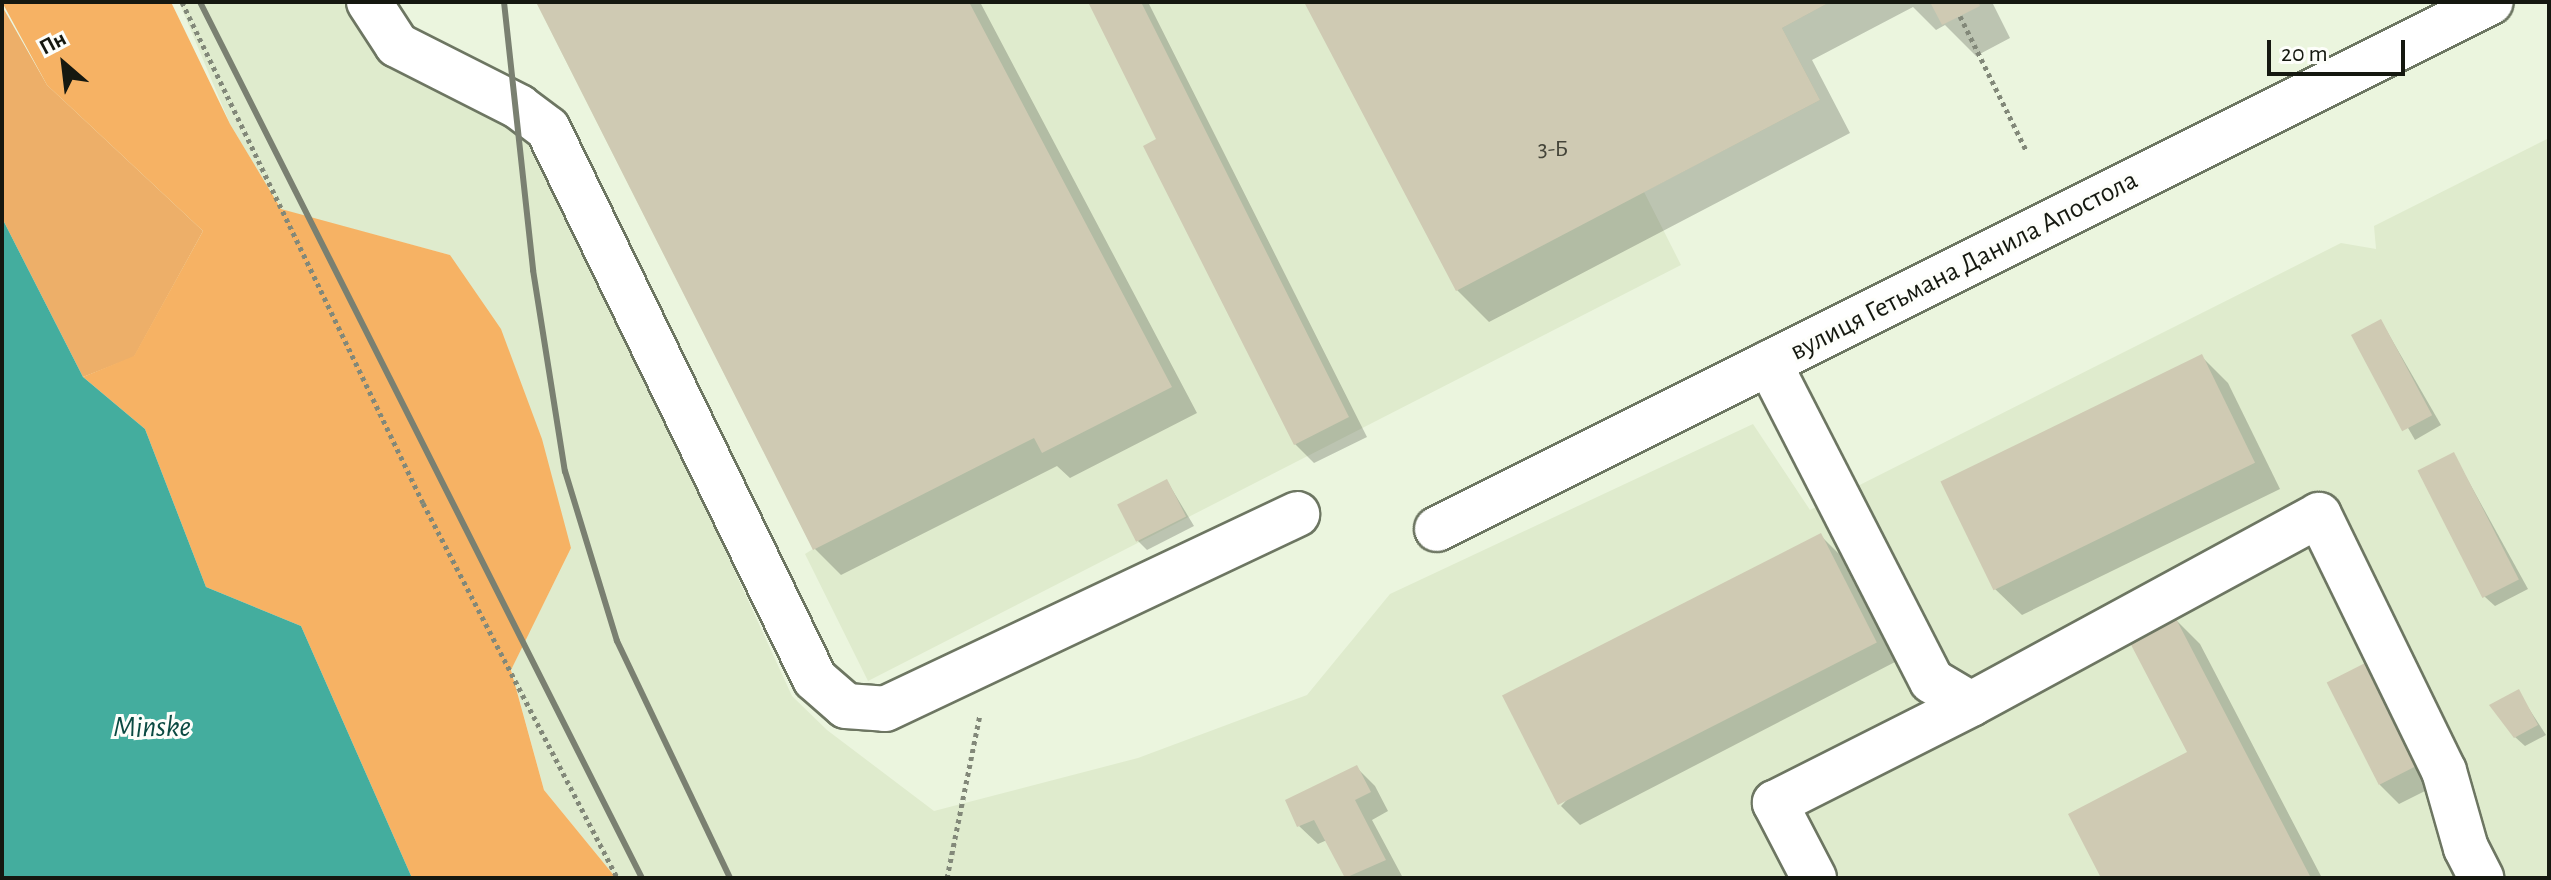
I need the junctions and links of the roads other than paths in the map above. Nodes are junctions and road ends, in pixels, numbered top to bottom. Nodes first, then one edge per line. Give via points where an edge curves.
1 (369, 2) edge
2 (2491, 2) edge
3 (1769, 363) junction
4 (1297, 514) dead end
5 (1437, 529) dead end
6 (1971, 704) junction
7 (1814, 878) edge
8 (2481, 878) edge

1 - 4 street via 397,45 519,107 548,129 815,679 846,706 885,709
2 - 3 street, вулиця Гетьмана Данила Апостола
3 - 5 street, вулиця Гетьмана Данила Апостола
3 - 6 street via 1932,681
6 - 7 street via 1775,803
6 - 8 street via 2319,515 2444,771 2466,848

